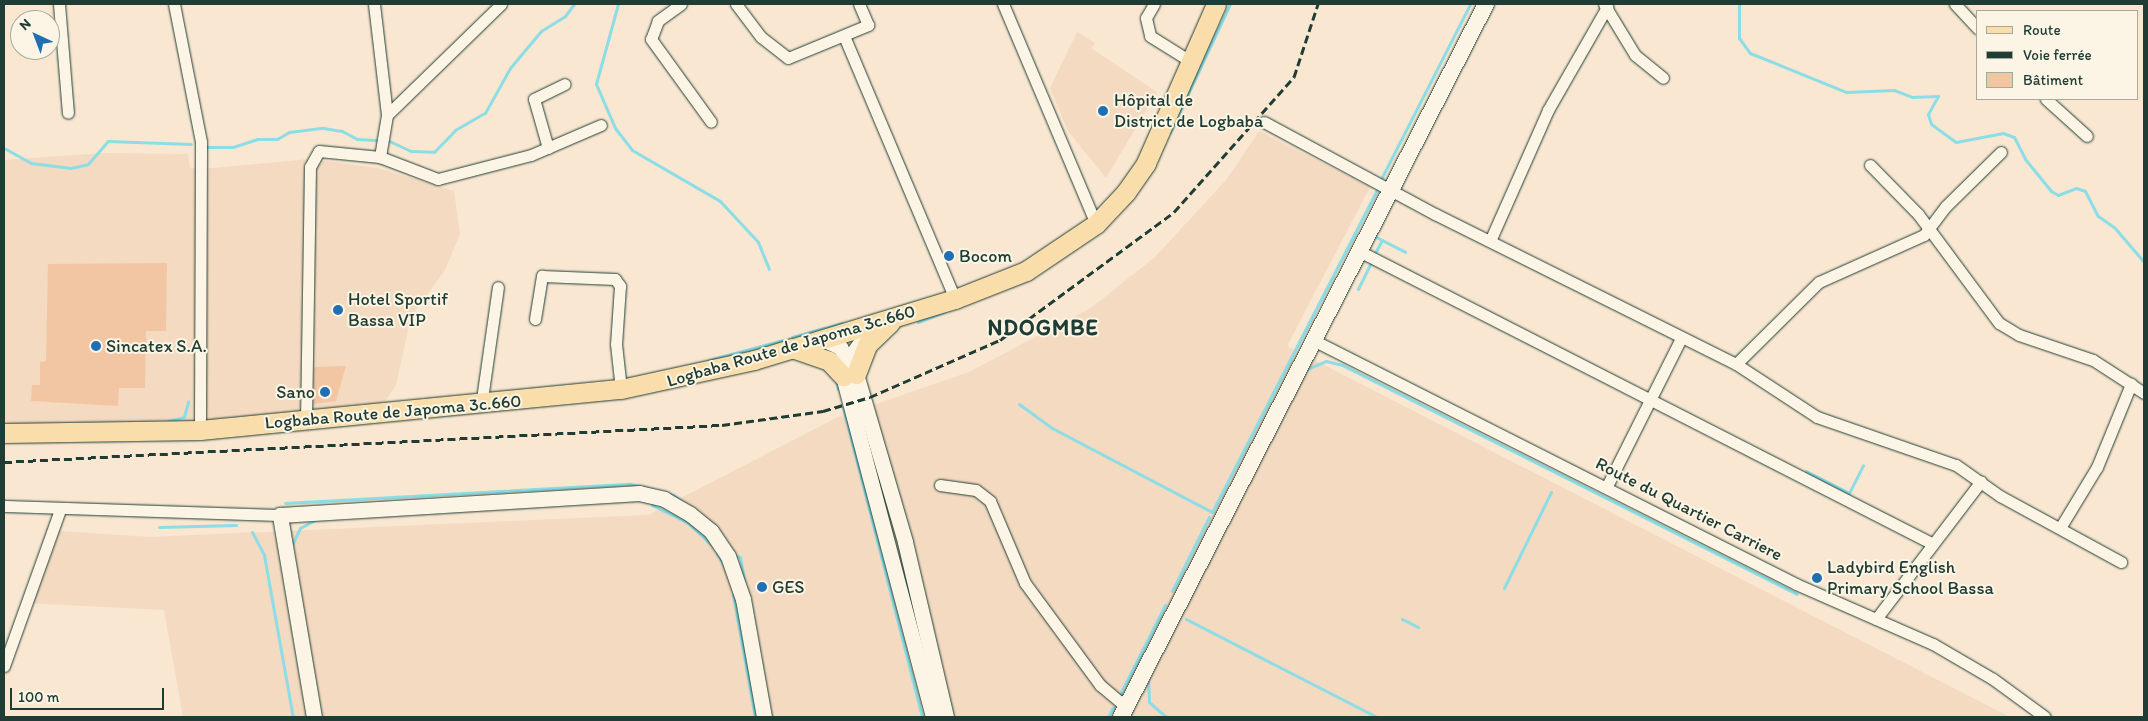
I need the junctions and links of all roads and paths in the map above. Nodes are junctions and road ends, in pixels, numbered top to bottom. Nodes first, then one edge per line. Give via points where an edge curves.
1 (59, 4) edge
2 (174, 4) edge
3 (374, 4) edge
4 (501, 4) edge
5 (681, 4) edge
6 (736, 4) edge
7 (859, 4) edge
8 (1002, 4) edge
9 (1154, 4) edge
10 (1216, 4) edge
11 (1486, 4) edge
12 (1955, 4) edge
13 (1605, 6) edge
14 (1976, 27) edge
15 (844, 36) junction
16 (1190, 60) junction
17 (1664, 78) dead end
18 (565, 84) dead end
19 (2047, 100) edge
20 (68, 113) dead end
21 (387, 115) junction
22 (711, 122) dead end
23 (1264, 122) dead end
24 (600, 125) dead end
25 (2087, 136) dead end
26 (548, 148) junction
27 (2001, 152) dead end
28 (380, 157) junction
29 (1870, 165) dead end
30 (1389, 188) junction
31 (1096, 224) junction
32 (1929, 231) junction
33 (1490, 241) junction
34 (1357, 250) junction
35 (498, 287) dead end
36 (956, 299) junction
37 (899, 316) junction
38 (535, 318) dead end
39 (874, 324) junction
40 (1681, 338) junction
41 (822, 339) junction
42 (1313, 340) junction
43 (792, 348) junction
44 (1736, 364) junction
45 (849, 370) junction
46 (2131, 384) junction
47 (621, 389) junction
48 (2144, 393) edge
49 (1648, 400) junction
50 (481, 406) junction
51 (306, 421) junction
52 (200, 430) junction
53 (4, 433) edge
54 (1981, 481) junction
55 (940, 485) dead end
56 (1607, 486) junction
57 (4, 506) edge
58 (60, 510) junction
59 (280, 515) junction
60 (2060, 528) junction
61 (1931, 543) junction
62 (2121, 562) dead end
63 (1876, 619) junction
64 (4, 666) edge
65 (1124, 712) edge
66 (314, 717) edge
67 (764, 717) edge
68 (933, 717) edge
69 (946, 717) edge
70 (2045, 717) edge

1 - 20 street
2 - 52 street via 200,142
3 - 21 street
4 - 21 street
5 - 22 street via 658,21 651,39
6 - 15 street via 768,44 788,58
7 - 15 street via 868,25
8 - 31 street
9 - 16 street via 1146,18 1150,36
10 - 16 main road, Logbaba Route de Japoma 3c.660
11 - 30 main road
12 - 14 street
13 - 17 street via 1635,55
13 - 33 street via 1548,110
15 - 36 street
16 - 31 main road, Logbaba Route de Japoma 3c.660 via 1146,163
18 - 26 street via 534,99
19 - 25 street
21 - 28 street
23 - 30 street
24 - 26 street
26 - 28 street via 438,179
27 - 32 street via 1946,206
28 - 51 street via 324,150 312,157
29 - 32 street via 1899,191
30 - 33 street
30 - 34 main road
31 - 36 main road, Logbaba Route de Japoma 3c.660 via 1026,271
32 - 44 street via 1820,282
32 - 46 street via 1999,323 2019,335 2093,360
33 - 40 street
34 - 42 main road
34 - 49 street
35 - 50 street
36 - 37 main road, Logbaba Route de Japoma 3c.660
37 - 39 main road, Logbaba Route de Japoma 3c.660
37 - 45 main road via 867,344
38 - 47 street via 542,276 615,279 620,286 616,344
39 - 41 main road, Logbaba Route de Japoma 3c.660
39 - 45 street
40 - 44 street
40 - 49 street
41 - 43 main road, Logbaba Route de Japoma 3c.660
41 - 45 street via 836,344
42 - 56 street, Route du Quartier Carriere
42 - 65 main road
43 - 45 main road
43 - 47 main road, Logbaba Route de Japoma 3c.660 via 681,379
44 - 54 street via 1816,417 1956,465
45 - 68 street
45 - 69 street via 905,542
46 - 48 street
46 - 60 street via 2097,467
47 - 50 main road, Logbaba Route de Japoma 3c.660
49 - 56 street
49 - 61 street
50 - 51 main road, Logbaba Route de Japoma 3c.660
51 - 52 main road, Logbaba Route de Japoma 3c.660
52 - 53 main road, Logbaba Route de Japoma 3c.660
54 - 60 street via 2000,496
54 - 61 street
55 - 65 street via 976,490 990,501 1025,583 1100,686
56 - 63 street, Route du Quartier Carriere via 1796,584
57 - 58 street
58 - 59 street
58 - 64 street
59 - 66 street
59 - 67 street via 566,496 639,494 664,499 711,531 728,556 743,599
60 - 62 street
61 - 63 street
63 - 70 street, Route du Quartier Carriere via 1933,644 1993,679

